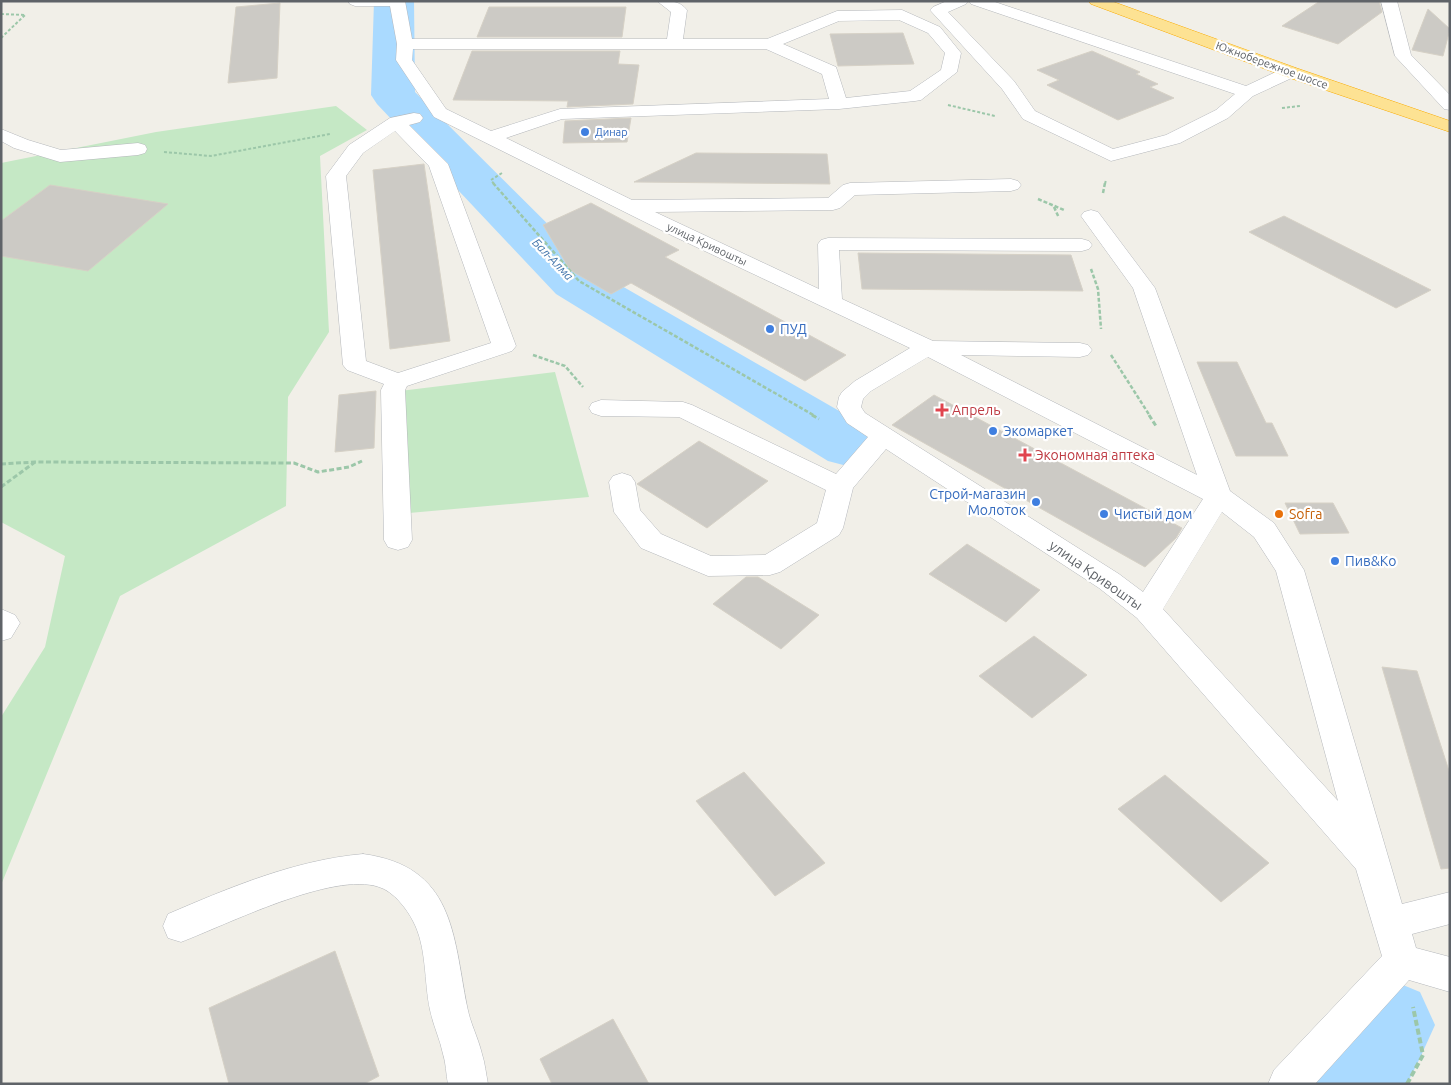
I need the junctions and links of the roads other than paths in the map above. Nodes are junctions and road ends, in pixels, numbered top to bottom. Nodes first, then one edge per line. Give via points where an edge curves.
1 (354, 1) edge
2 (664, 1) edge
3 (961, 1) edge
4 (976, 1) edge
5 (1096, 1) edge
6 (1114, 1) edge
7 (393, 2) edge
8 (1391, 8) edge
9 (404, 44) junction
10 (674, 44) junction
11 (769, 44) junction
12 (1290, 72) junction
13 (1248, 92) junction
14 (839, 104) junction
15 (1450, 105) edge
16 (439, 113) junction
17 (1014, 118) road end
18 (1450, 118) edge
19 (396, 122) junction
20 (1450, 127) edge
21 (1, 134) edge
22 (489, 138) junction
23 (138, 150) road end
24 (1111, 154) junction
25 (1010, 184) road end
26 (629, 206) junction
27 (1091, 216) road end
28 (1082, 245) road end
29 (831, 302) junction
30 (926, 348) junction
31 (1080, 350) dead end
32 (398, 382) junction
33 (601, 408) road end
34 (883, 436) junction
35 (622, 482) dead end
36 (840, 486) junction
37 (1218, 496) junction
38 (398, 540) dead end
39 (1147, 610) junction
40 (1, 620) edge
41 (1, 630) edge
42 (1372, 863) junction
43 (1450, 908) edge
44 (1392, 924) junction
45 (181, 926) dead end
46 (1402, 961) junction
47 (1449, 976) edge
48 (468, 1084) edge
49 (1288, 1084) edge

1 - 7 street
2 - 10 street via 679,10
3 - 24 street via 938,10 1008,85 1029,115
4 - 13 street
5 - 12 highway, Южнобережное шоссе
6 - 18 highway, Южнобережное шоссе
7 - 9 street, улица Кривошты
8 - 15 street via 1403,56
9 - 10 street
9 - 16 street, улица Кривошты via 404,60
10 - 11 street
11 - 14 street via 830,71
11 - 14 street via 831,11 902,15 934,30 953,53 948,72 915,96
12 - 13 street
12 - 20 highway, Южнобережное шоссе
13 - 24 street via 1222,114 1173,139
14 - 22 street via 560,114
16 - 19 street
16 - 22 street, улица Кривошты
17 - 24 street via 1078,149
19 - 32 street via 356,149 336,176 355,364
19 - 32 street via 438,164 504,346
21 - 23 street via 60,156
22 - 26 street, улица Кривошты
25 - 26 street via 850,189 832,204
26 - 29 street, улица Кривошты
27 - 37 street via 1144,288
28 - 29 street via 828,244
29 - 30 street, улица Кривошты
30 - 31 street
30 - 34 street, улица Кривошты via 862,386 851,397 849,407 856,418
30 - 37 street, улица Кривошты
32 - 38 street via 393,390
33 - 36 street via 683,410
34 - 36 street
34 - 39 street, улица Кривошты via 1109,581
35 - 36 street via 627,512 651,540 708,566 770,565 829,528
37 - 39 street
37 - 42 street, улица Кривошты via 1264,530 1290,570
39 - 42 street, улица Кривошты
40 - 41 street via 6,623
42 - 44 street, улица Кривошты
43 - 44 street
44 - 46 street, улица Кривошты
45 - 48 street via 222,908 344,869 382,872 411,889 429,915 439,946 443,983
46 - 47 street
46 - 49 street

